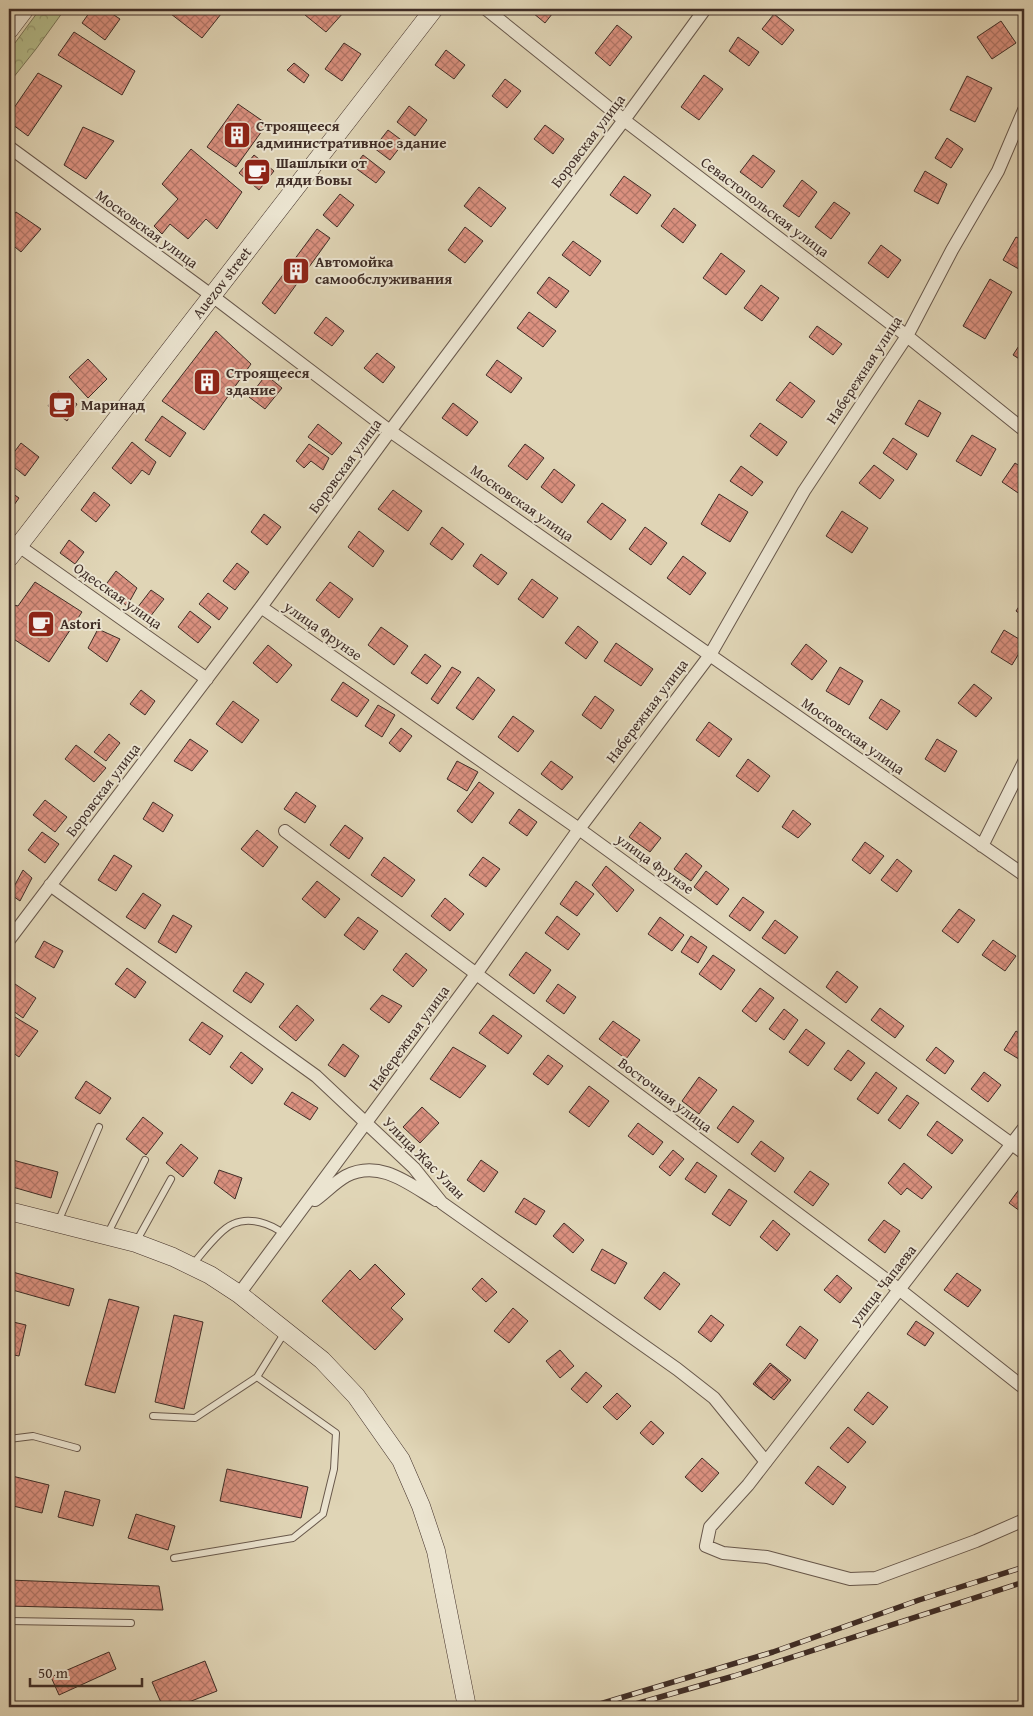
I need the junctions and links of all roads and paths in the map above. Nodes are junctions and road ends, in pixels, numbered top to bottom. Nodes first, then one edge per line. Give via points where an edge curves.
1 (25, 9) edge
2 (434, 9) edge
3 (486, 9) edge
4 (705, 9) edge
5 (9, 30) edge
6 (1024, 110) edge
7 (624, 120) junction
8 (9, 147) edge
9 (210, 296) junction
10 (907, 336) junction
11 (1024, 430) edge
12 (390, 431) junction
13 (12, 548) edge
14 (262, 608) junction
15 (710, 655) junction
16 (207, 679) junction
17 (1024, 762) edge
18 (579, 829) junction
19 (284, 831) dead end
20 (982, 846) junction
21 (1024, 875) edge
22 (50, 885) junction
23 (9, 940) edge
24 (476, 974) junction
25 (367, 1124) junction
26 (99, 1127) dead end
27 (1024, 1128) edge
28 (1012, 1144) junction
29 (1024, 1153) edge
30 (145, 1160) dead end
31 (171, 1179) dead end
32 (442, 1204) junction
33 (9, 1211) edge
34 (301, 1211) junction
35 (57, 1223) junction
36 (284, 1234) junction
37 (106, 1236) junction
38 (136, 1244) junction
39 (191, 1266) junction
40 (900, 1290) junction
41 (239, 1294) junction
42 (286, 1331) junction
43 (257, 1376) junction
44 (1024, 1388) edge
45 (153, 1416) dead end
46 (9, 1439) edge
47 (77, 1448) dead end
48 (766, 1462) junction
49 (1024, 1520) edge
50 (174, 1558) dead end
51 (9, 1621) edge
52 (131, 1623) dead end
53 (467, 1707) edge

1 - 5 main road
2 - 9 main road, Auezov street
3 - 7 street, Севастопольская улица
4 - 7 street, Боровская улица
6 - 10 street, Набережная улица via 998,171
7 - 10 street, Севастопольская улица
7 - 12 street, Боровская улица
8 - 9 street, Московская улица
9 - 12 street, Московская улица
9 - 13 main road, Auezov street
10 - 11 street, Севастопольская улица
10 - 15 street, Набережная улица via 804,491
12 - 14 street, Боровская улица
12 - 15 street, Московская улица
13 - 16 street, Одесская улица
14 - 16 street, Боровская улица
14 - 18 street, улица Фрунзе
15 - 18 street, Набережная улица
15 - 20 street, Московская улица
16 - 22 street, Боровская улица
17 - 20 street
18 - 24 street, Набережная улица
18 - 28 street, улица Фрунзе
19 - 24 street, Восточная улица
20 - 21 street, Московская улица
22 - 23 street, Боровская улица
22 - 25 street, Улица Жас Улан via 316,1076
24 - 25 street, Набережная улица
24 - 40 street, Восточная улица
25 - 32 street, Улица Жас Улан via 414,1168
25 - 34 street, Набережная улица
26 - 35 lane
27 - 28 street, улица Чапаева
28 - 29 street, улица Фрунзе
28 - 40 street, улица Чапаева
30 - 37 lane
31 - 38 lane
32 - 34 street via 380,1170 362,1170 345,1177
32 - 48 street, Улица Жас Улан via 714,1398
33 - 35 main road
34 - 36 street, Набережная улица
35 - 37 main road
36 - 39 lane via 272,1225 254,1221 232,1224
36 - 41 street, Набережная улица
37 - 38 main road
38 - 39 main road
39 - 41 main road
40 - 44 street, Восточная улица
40 - 48 street, улица Чапаева
41 - 42 main road
42 - 43 lane
42 - 53 main road via 322,1360 356,1396 401,1460 436,1551
43 - 45 lane via 195,1418
43 - 50 lane via 336,1433 334,1469 324,1514 293,1538
46 - 47 lane via 33,1436
48 - 49 street, улица Чапаева via 710,1527 706,1546 723,1553 767,1557 850,1579 876,1578
51 - 52 lane

